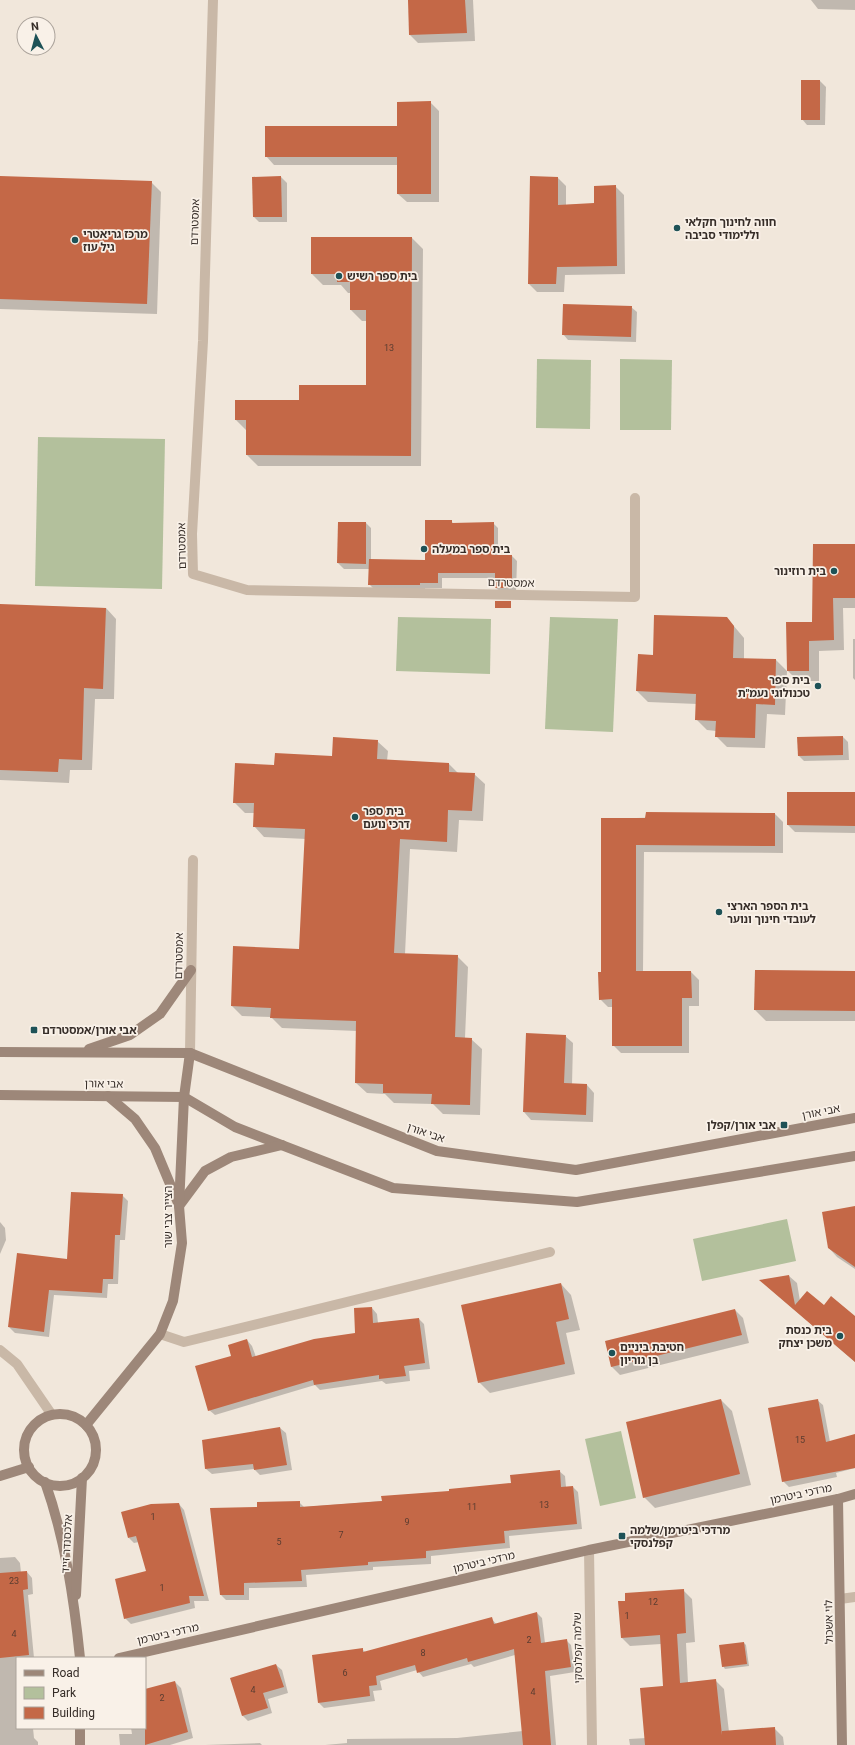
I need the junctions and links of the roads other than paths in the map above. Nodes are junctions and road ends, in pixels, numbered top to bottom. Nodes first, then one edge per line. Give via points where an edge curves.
1 (213, 0) edge
2 (635, 498) dead end
3 (193, 860) dead end
4 (191, 970) junction
5 (0, 1052) edge
6 (81, 1052) junction
7 (190, 1053) junction
8 (0, 1094) edge
9 (108, 1096) junction
10 (184, 1097) junction
11 (855, 1118) edge
12 (282, 1145) junction
13 (855, 1156) edge
14 (179, 1206) junction
15 (550, 1252) dead end
16 (160, 1334) junction
17 (0, 1350) edge
18 (52, 1415) junction
19 (86, 1424) junction
20 (29, 1467) junction
21 (0, 1476) edge
22 (82, 1478) junction
23 (45, 1482) junction
24 (855, 1494) edge
25 (838, 1499) junction
26 (589, 1550) junction
27 (855, 1597) edge
28 (840, 1599) junction
29 (75, 1611) junction
30 (80, 1657) edge
31 (123, 1657) edge
32 (80, 1729) edge
33 (80, 1745) edge
34 (592, 1745) edge
35 (842, 1745) edge

1 - 2 street, אמסטרדם via 203,341 192,534 193,574 247,590 634,597
3 - 4 street, אמסטרדם
4 - 6 street via 160,1014 130,1036
4 - 7 street, אמסטרדם
5 - 6 street, אבי אורן
6 - 7 street, אבי אורן
7 - 10 street, הצייר צבי שור
7 - 11 street, אבי אורן via 437,1152 576,1170
8 - 9 street, אבי אורן
9 - 10 street, אבי אורן
9 - 14 street via 135,1119 155,1148
10 - 12 street, אבי אורן via 235,1127
10 - 14 street, הצייר צבי שור
12 - 13 street, אבי אורן via 393,1188 577,1202
12 - 14 street via 231,1157 205,1171
14 - 16 street, הצייר צבי שור via 182,1243 173,1300
15 - 16 street via 184,1342
16 - 19 street, הצייר צבי שור
17 - 18 street via 17,1364
18 - 19 street via 76,1417
18 - 20 street via 33,1426 27,1435 25,1451
19 - 22 street via 93,1434 96,1446 91,1469
20 - 21 street
20 - 23 street
22 - 23 street via 64,1485
22 - 29 street, אלכסנדר זייד
23 - 29 street, אלכסנדר זייד via 55,1510
24 - 25 street, מרדכי ביטרמן
25 - 26 street, מרדכי ביטרמן
25 - 28 street, לוי אשכול
26 - 31 street, מרדכי ביטרמן
26 - 34 street, שלמה קפלנסקי
27 - 28 street
28 - 35 street, לוי אשכול
29 - 30 street, אלכסנדר זייד
32 - 33 street

